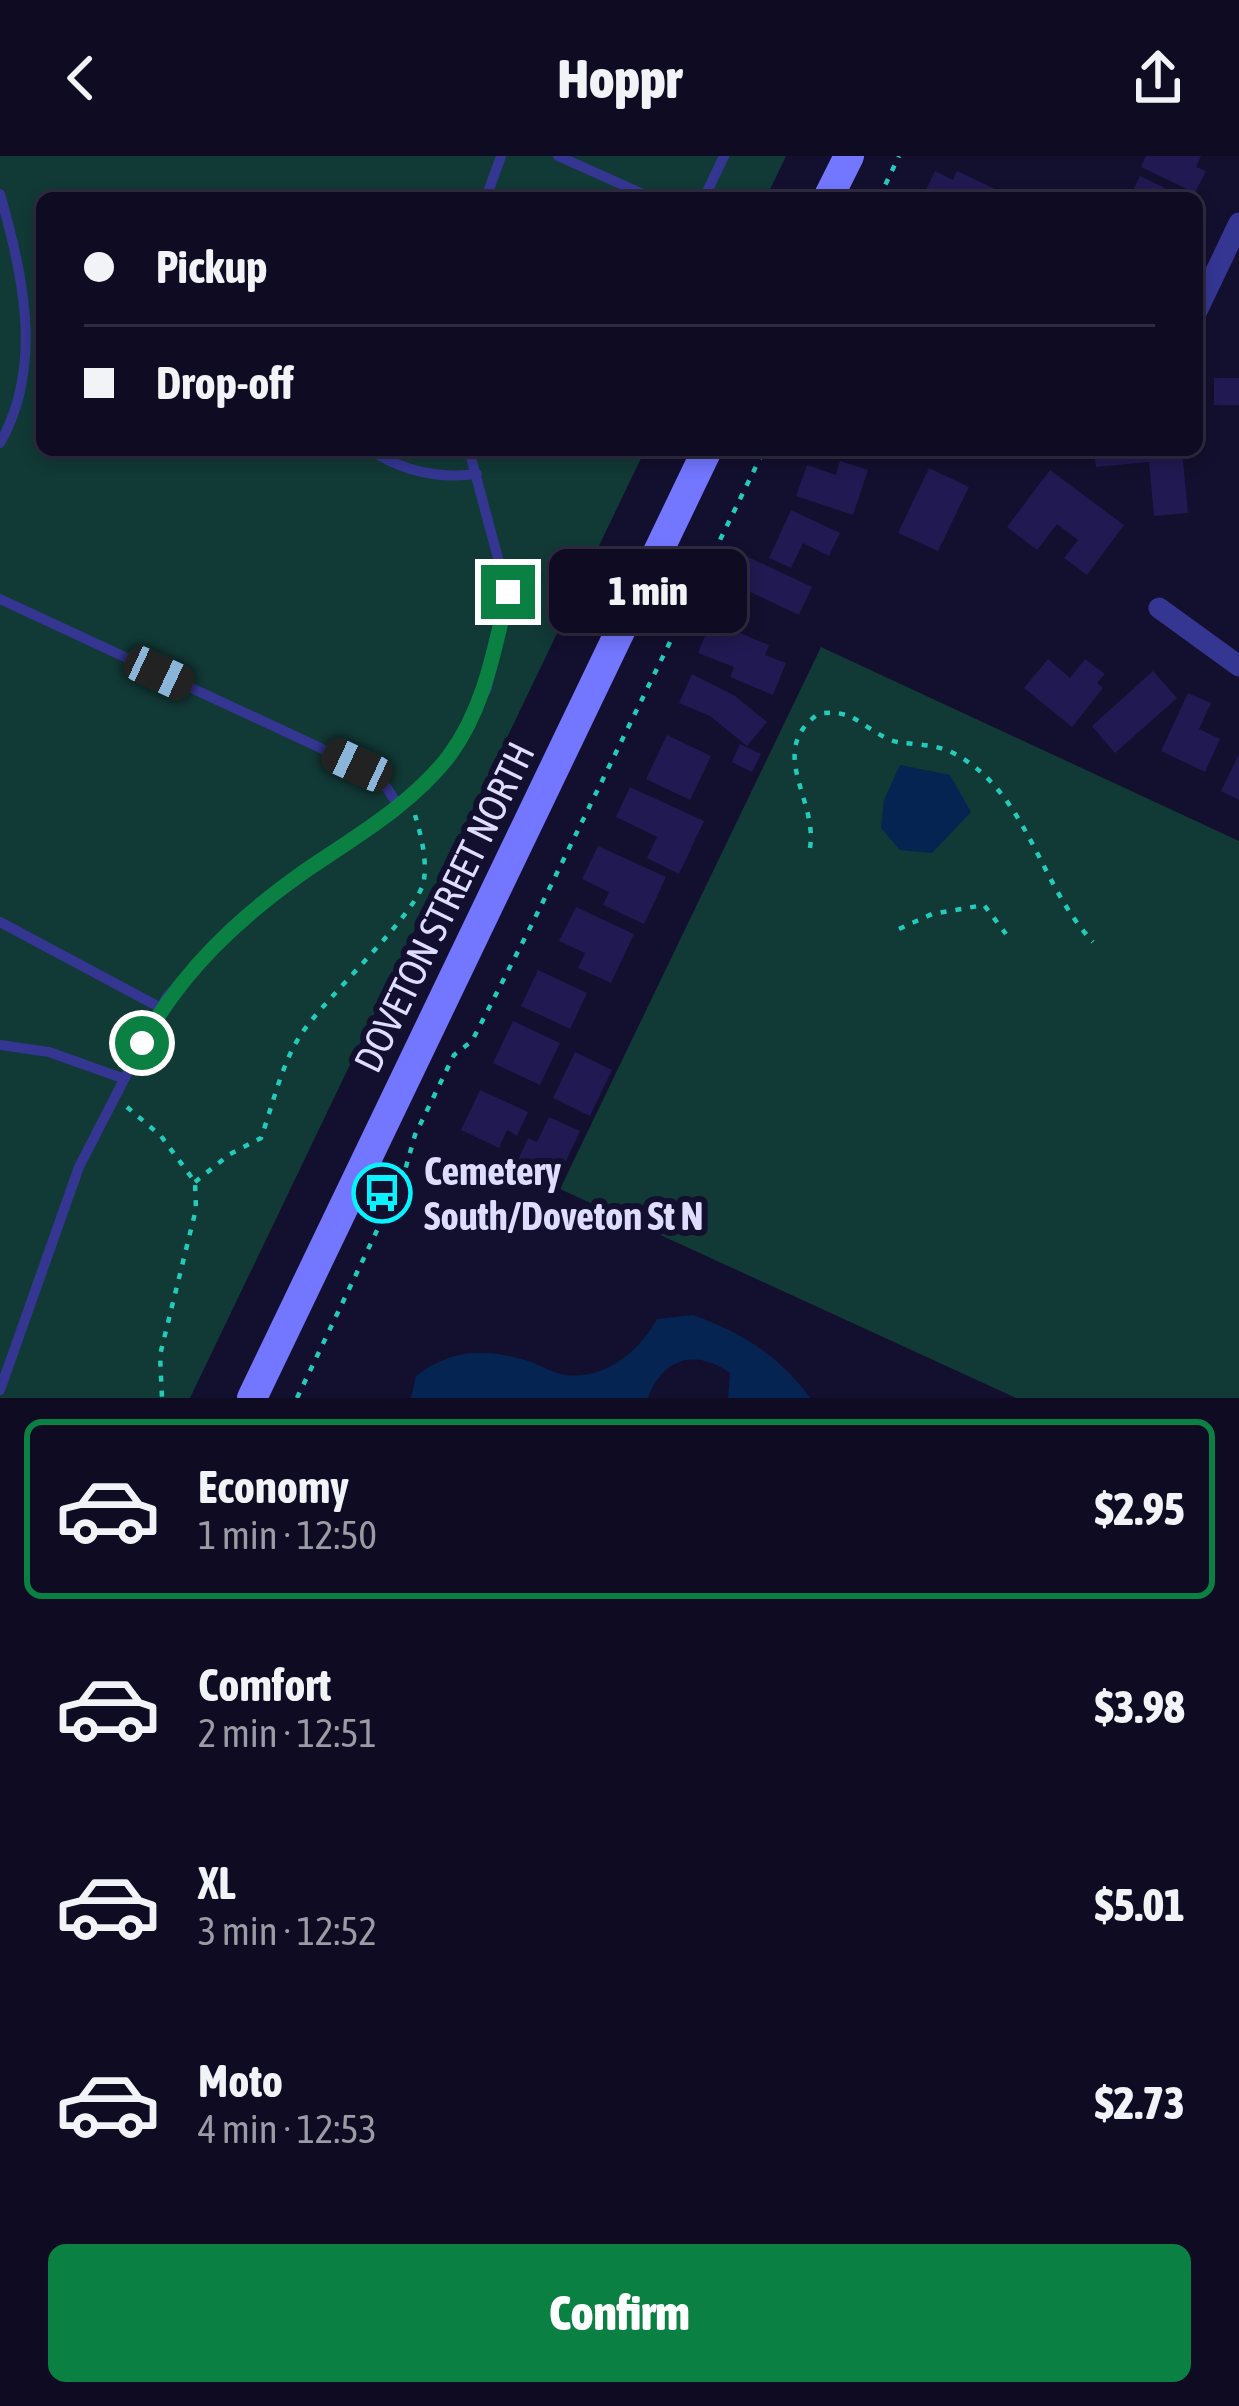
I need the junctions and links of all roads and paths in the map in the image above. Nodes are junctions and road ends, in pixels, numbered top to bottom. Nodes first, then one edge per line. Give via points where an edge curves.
1 (501, 156) edge
2 (558, 156) edge
3 (724, 156) edge
4 (848, 156) edge
5 (899, 156) edge
6 (488, 192) edge
7 (639, 192) edge
8 (707, 192) edge
9 (831, 192) edge
10 (882, 192) edge
11 (0, 194) edge
12 (1239, 223) edge
13 (1203, 298) edge
14 (27, 343) junction
15 (36, 344) edge
16 (0, 443) edge
17 (382, 456) edge
18 (471, 456) edge
19 (704, 456) edge
20 (761, 456) edge
21 (478, 474) junction
22 (0, 599) edge
23 (1160, 608) dead end
24 (1239, 666) edge
25 (410, 796) junction
26 (399, 807) junction
27 (810, 848) dead end
28 (0, 922) edge
29 (899, 929) dead end
30 (1006, 934) dead end
31 (1094, 942) dead end
32 (161, 1008) junction
33 (0, 1045) edge
34 (122, 1078) junction
35 (114, 1095) junction
36 (195, 1182) junction
37 (0, 1390) edge
38 (162, 1398) edge
39 (252, 1398) edge
40 (297, 1398) edge

1 - 6 lane
2 - 7 lane
3 - 8 lane
4 - 9 street
5 - 10 path
11 - 14 lane
12 - 13 street
14 - 15 lane
14 - 16 lane via 27,368
17 - 21 lane via 444,478
18 - 21 lane
19 - 39 street, DOVETON STREET NORTH
20 - 40 path via 532,924 417,1130 404,1174
21 - 25 lane via 508,592 487,688 449,755
22 - 26 lane via 357,765
23 - 24 street
25 - 26 lane
25 - 36 path via 424,885 396,929 299,1037 261,1138
26 - 32 lane via 231,927
27 - 31 path via 814,829 793,746 818,714 849,714 887,740 935,744 994,782 1066,909
28 - 32 lane
29 - 30 path via 984,904
32 - 34 lane
33 - 34 lane via 49,1052
34 - 35 lane
35 - 36 path via 161,1136
35 - 37 lane via 44,1254
36 - 38 path via 196,1209 160,1354

